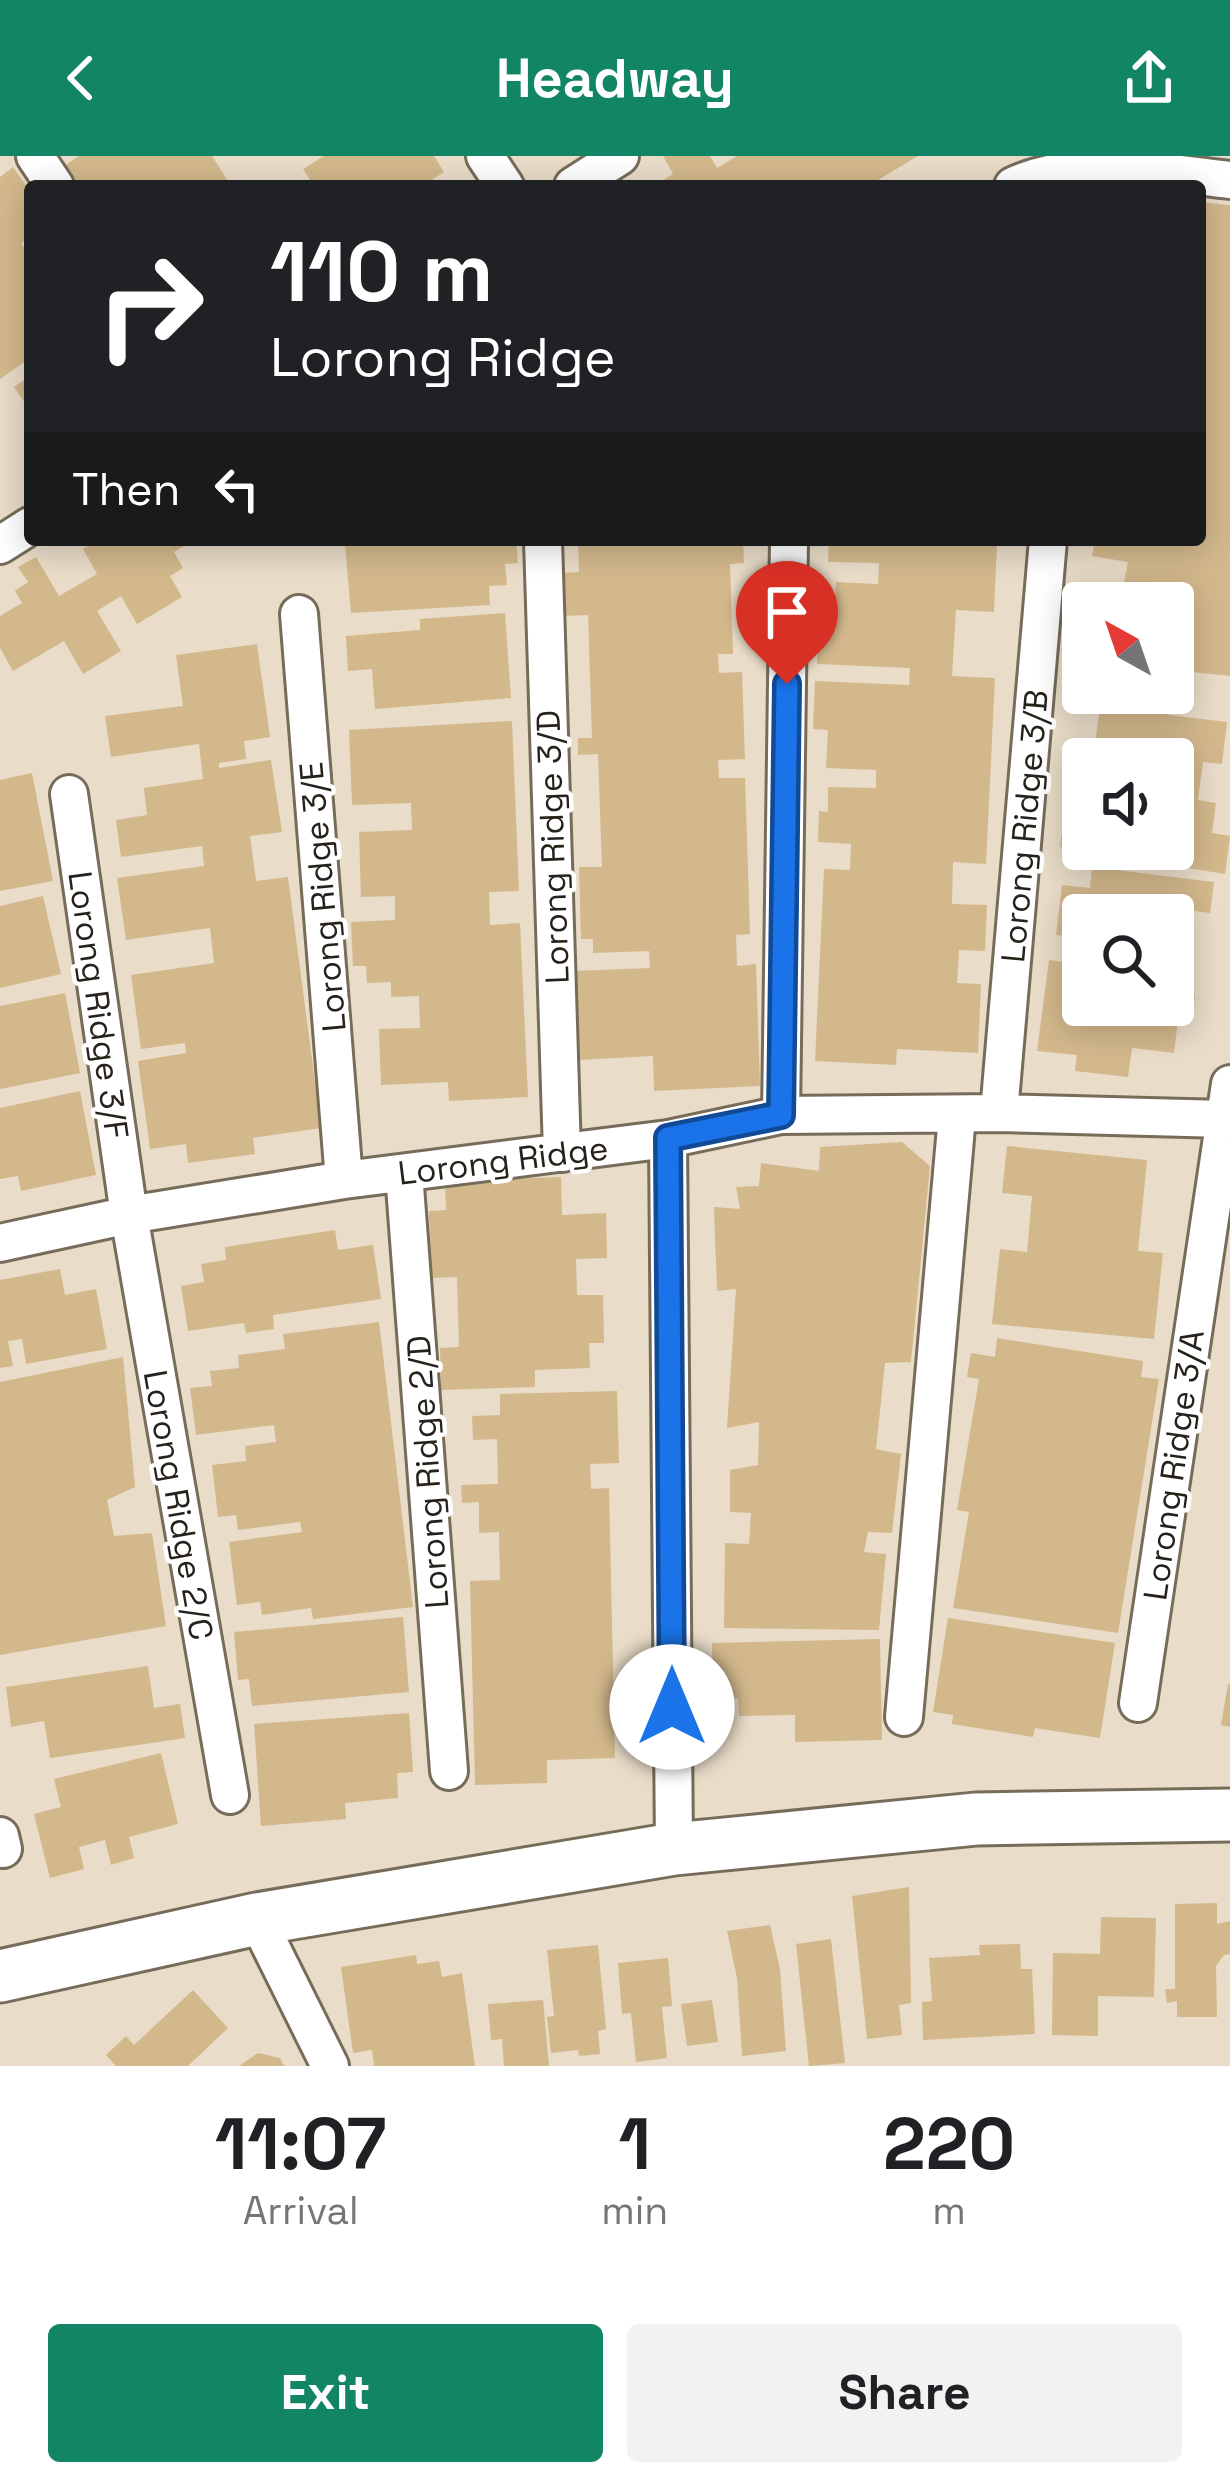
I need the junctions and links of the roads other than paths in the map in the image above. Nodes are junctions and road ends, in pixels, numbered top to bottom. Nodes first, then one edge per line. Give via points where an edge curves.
1 (620, 156) edge
2 (1080, 174) edge
3 (582, 180) edge
4 (1023, 180) edge
5 (1230, 180) edge
6 (542, 546) edge
7 (789, 546) edge
8 (1047, 546) edge
9 (299, 614) dead end
10 (70, 794) dead end
11 (1227, 1101) edge
12 (999, 1113) junction
13 (781, 1115) junction
14 (957, 1116) junction
15 (668, 1138) junction
16 (562, 1153) junction
17 (404, 1173) junction
18 (344, 1180) junction
19 (129, 1215) junction
20 (0, 1244) edge
21 (1138, 1703) dead end
22 (904, 1717) dead end
23 (449, 1772) dead end
24 (230, 1795) dead end
25 (1230, 1815) edge
26 (674, 1849) junction
27 (256, 1919) junction
28 (0, 1976) edge
29 (330, 2066) edge

1 - 3 street
2 - 4 street
2 - 5 street
6 - 16 street, Lorong Ridge 3/D
7 - 13 street
8 - 12 street, Lorong Ridge 3/B
9 - 18 street, Lorong Ridge 3/E
10 - 19 street, Lorong Ridge 3/F
11 - 12 street, Lorong Ridge
11 - 21 street, Lorong Ridge 3/A
12 - 14 street, Lorong Ridge
13 - 14 street, Lorong Ridge
13 - 15 street, Lorong Ridge
14 - 22 street
15 - 16 street, Lorong Ridge
15 - 26 street
16 - 17 street, Lorong Ridge
17 - 18 street, Lorong Ridge
17 - 23 street, Lorong Ridge 2/D
18 - 19 street, Lorong Ridge
19 - 20 street, Lorong Ridge
19 - 24 street, Lorong Ridge 2/C
25 - 26 street via 976,1819
26 - 27 street
27 - 28 street
27 - 29 street

